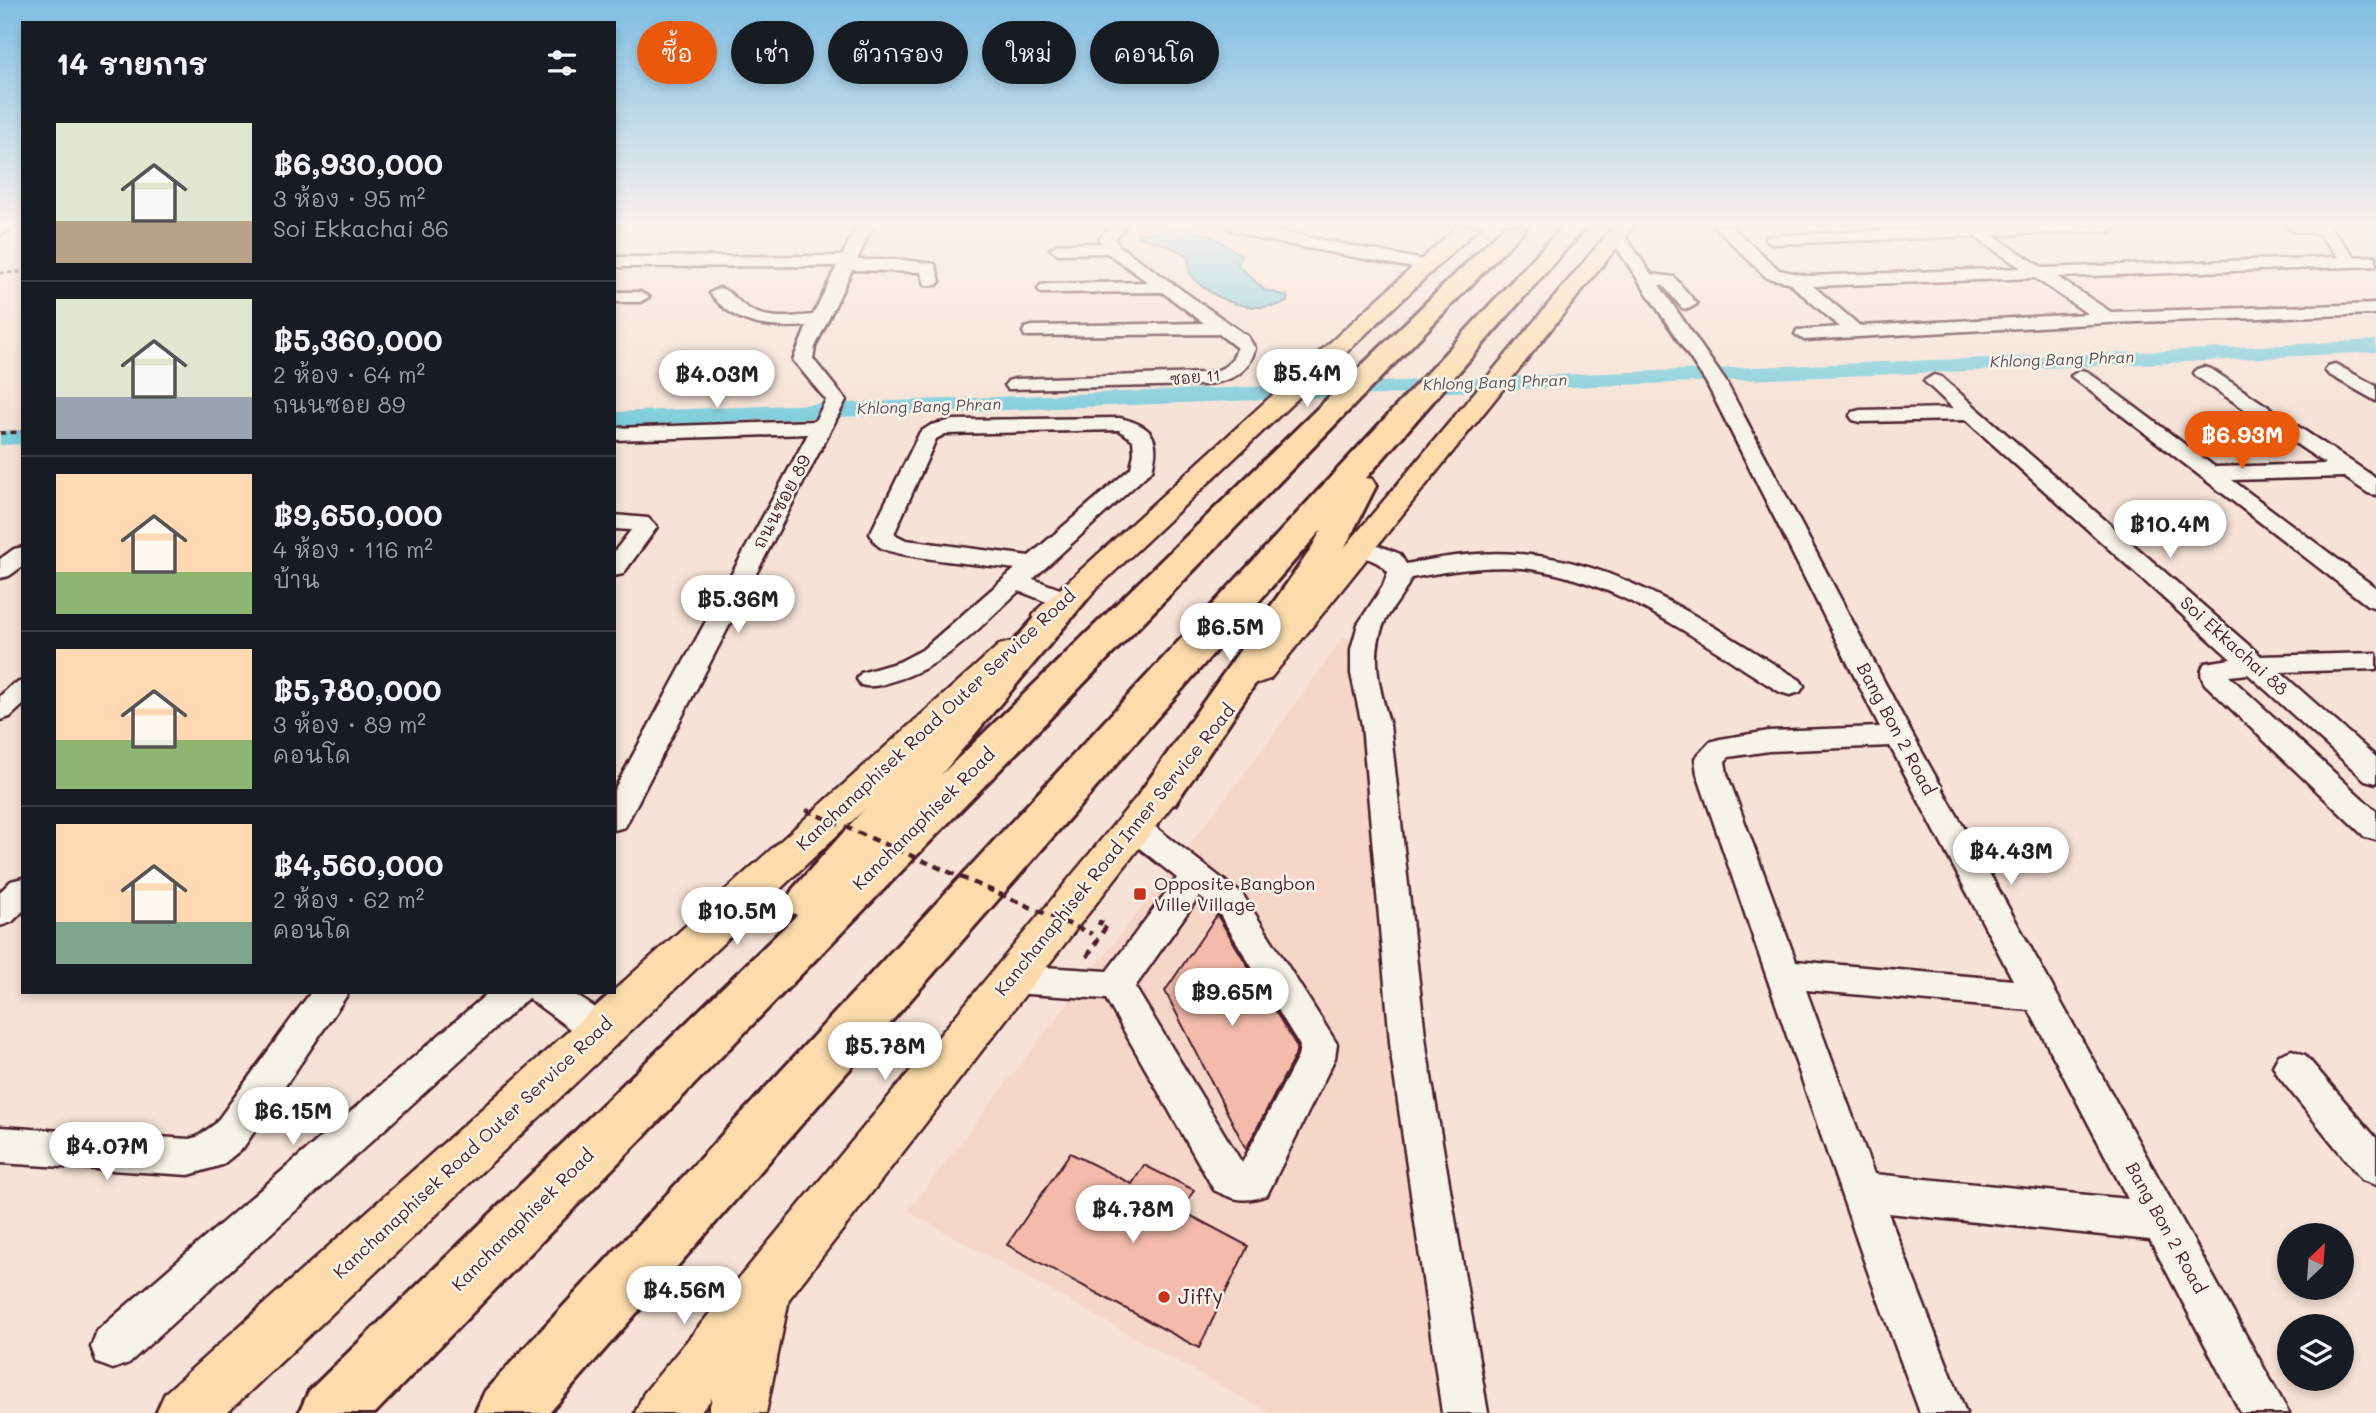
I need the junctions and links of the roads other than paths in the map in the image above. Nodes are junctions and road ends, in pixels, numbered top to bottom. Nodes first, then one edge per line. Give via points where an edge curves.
1 (719, 292) dead end
2 (833, 292) edge
3 (1170, 292) edge
4 (1400, 292) edge
5 (1451, 292) edge
6 (1517, 292) edge
7 (1570, 292) edge
8 (1654, 292) edge
9 (1678, 292) edge
10 (1809, 292) edge
11 (2069, 292) edge
12 (616, 297) edge
13 (640, 297) dead end
14 (1688, 304) dead end
15 (2376, 309) edge
16 (2108, 318) junction
17 (819, 320) junction
18 (1221, 328) junction
19 (1032, 332) dead end
20 (1857, 332) junction
21 (1804, 334) dead end
22 (2335, 370) dead end
23 (2204, 373) dead end
24 (2081, 376) dead end
25 (1934, 381) dead end
26 (1015, 385) dead end
27 (2376, 395) edge
28 (1970, 414) junction
29 (1860, 416) dead end
30 (823, 425) junction
31 (1390, 432) junction
32 (616, 434) edge
33 (2376, 469) edge
34 (2349, 470) junction
35 (2210, 474) junction
36 (2376, 488) edge
37 (616, 522) edge
38 (1360, 545) junction
39 (21, 555) edge
40 (1035, 565) junction
41 (616, 566) edge
42 (0, 571) edge
43 (1400, 572) junction
44 (1015, 581) junction
45 (1072, 596) junction
46 (2376, 600) edge
47 (2376, 661) edge
48 (2254, 664) junction
49 (872, 679) dead end
50 (1790, 686) dead end
51 (21, 692) edge
52 (0, 710) edge
53 (1899, 736) junction
54 (628, 767) edge
55 (2376, 773) edge
56 (1160, 793) junction
57 (616, 812) edge
58 (1134, 827) junction
59 (2376, 830) edge
60 (1196, 876) junction
61 (21, 892) edge
62 (0, 914) edge
63 (0, 922) edge
64 (21, 923) edge
65 (1783, 974) junction
66 (1012, 979) junction
67 (1116, 986) junction
68 (330, 994) edge
69 (511, 994) edge
70 (545, 994) edge
71 (2040, 997) junction
72 (601, 1031) junction
73 (2292, 1066) dead end
74 (604, 1138) junction
75 (0, 1145) edge
76 (2376, 1167) edge
77 (1861, 1191) junction
78 (2163, 1222) junction
79 (765, 1286) junction
80 (113, 1347) dead end
81 (185, 1413) edge
82 (331, 1413) edge
83 (507, 1413) edge
84 (664, 1413) edge
85 (737, 1413) edge
86 (1465, 1413) edge
87 (1943, 1413) edge
88 (2266, 1413) edge

1 - 17 street via 750,318 773,323
2 - 17 street, ถนนซอย 89
3 - 18 street, ซอย 11
4 - 45 main road, Kanchanaphisek Road Outer Service Road
5 - 74 highway, Kanchanaphisek Road
6 - 31 highway
7 - 38 main road, Kanchanaphisek Road Inner Service Road
8 - 53 street, Bang Bon 2 Road via 1711,374
9 - 14 street
10 - 20 street
11 - 16 street
12 - 13 street
15 - 16 street
16 - 20 street
17 - 30 street, ถนนซอย 89 via 803,360 835,400
18 - 19 street
18 - 26 street, ซอย 11 via 1246,348 1236,370 1224,376
20 - 21 street
22 - 27 street
23 - 34 street
24 - 35 street
25 - 28 street, Soi Ekkachai 88
28 - 29 street
28 - 48 street, Soi Ekkachai 88
30 - 32 street
30 - 54 street, ถนนซอย 89
31 - 56 highway via 1325,553
31 - 83 highway
33 - 34 street
34 - 35 street
34 - 36 street
35 - 46 street
37 - 41 street via 645,527
38 - 43 street via 1391,559
38 - 56 main road, Kanchanaphisek Road Inner Service Road
39 - 42 street
40 - 40 street via 903,547 882,534 927,436 953,426 1134,427 1142,434 1147,453 1141,470
40 - 44 street
43 - 50 street via 1465,561 1558,566 1630,591
43 - 86 street via 1398,583 1370,625 1364,650 1365,683 1376,725 1409,1053
44 - 45 street
44 - 49 street via 931,656
45 - 72 main road, Kanchanaphisek Road Outer Service Road
45 - 74 highway
47 - 48 street
48 - 55 street, Soi Ekkachai 88
48 - 59 street via 2215,669 2215,678
51 - 52 street
53 - 65 street via 1769,741 1720,748 1710,758
53 - 71 street, Bang Bon 2 Road
54 - 57 street, ถนนซอย 89
56 - 58 main road, Kanchanaphisek Road Inner Service Road
58 - 60 street
58 - 66 main road, Kanchanaphisek Road Inner Service Road via 1075,927
60 - 67 street
60 - 67 street via 1239,913 1319,1044 1254,1182 1228,1177
61 - 62 street
63 - 64 street
65 - 71 street
65 - 77 street
66 - 67 street
66 - 79 main road, Kanchanaphisek Road Inner Service Road
68 - 75 street via 229,1136 208,1152 189,1157
69 - 80 street
70 - 72 street
71 - 78 street, Bang Bon 2 Road
72 - 81 main road, Kanchanaphisek Road Outer Service Road
73 - 76 street
74 - 82 highway, Kanchanaphisek Road
77 - 78 street
77 - 87 street
78 - 88 street, Bang Bon 2 Road
79 - 84 main road, Kanchanaphisek Road Inner Service Road
79 - 85 main road

